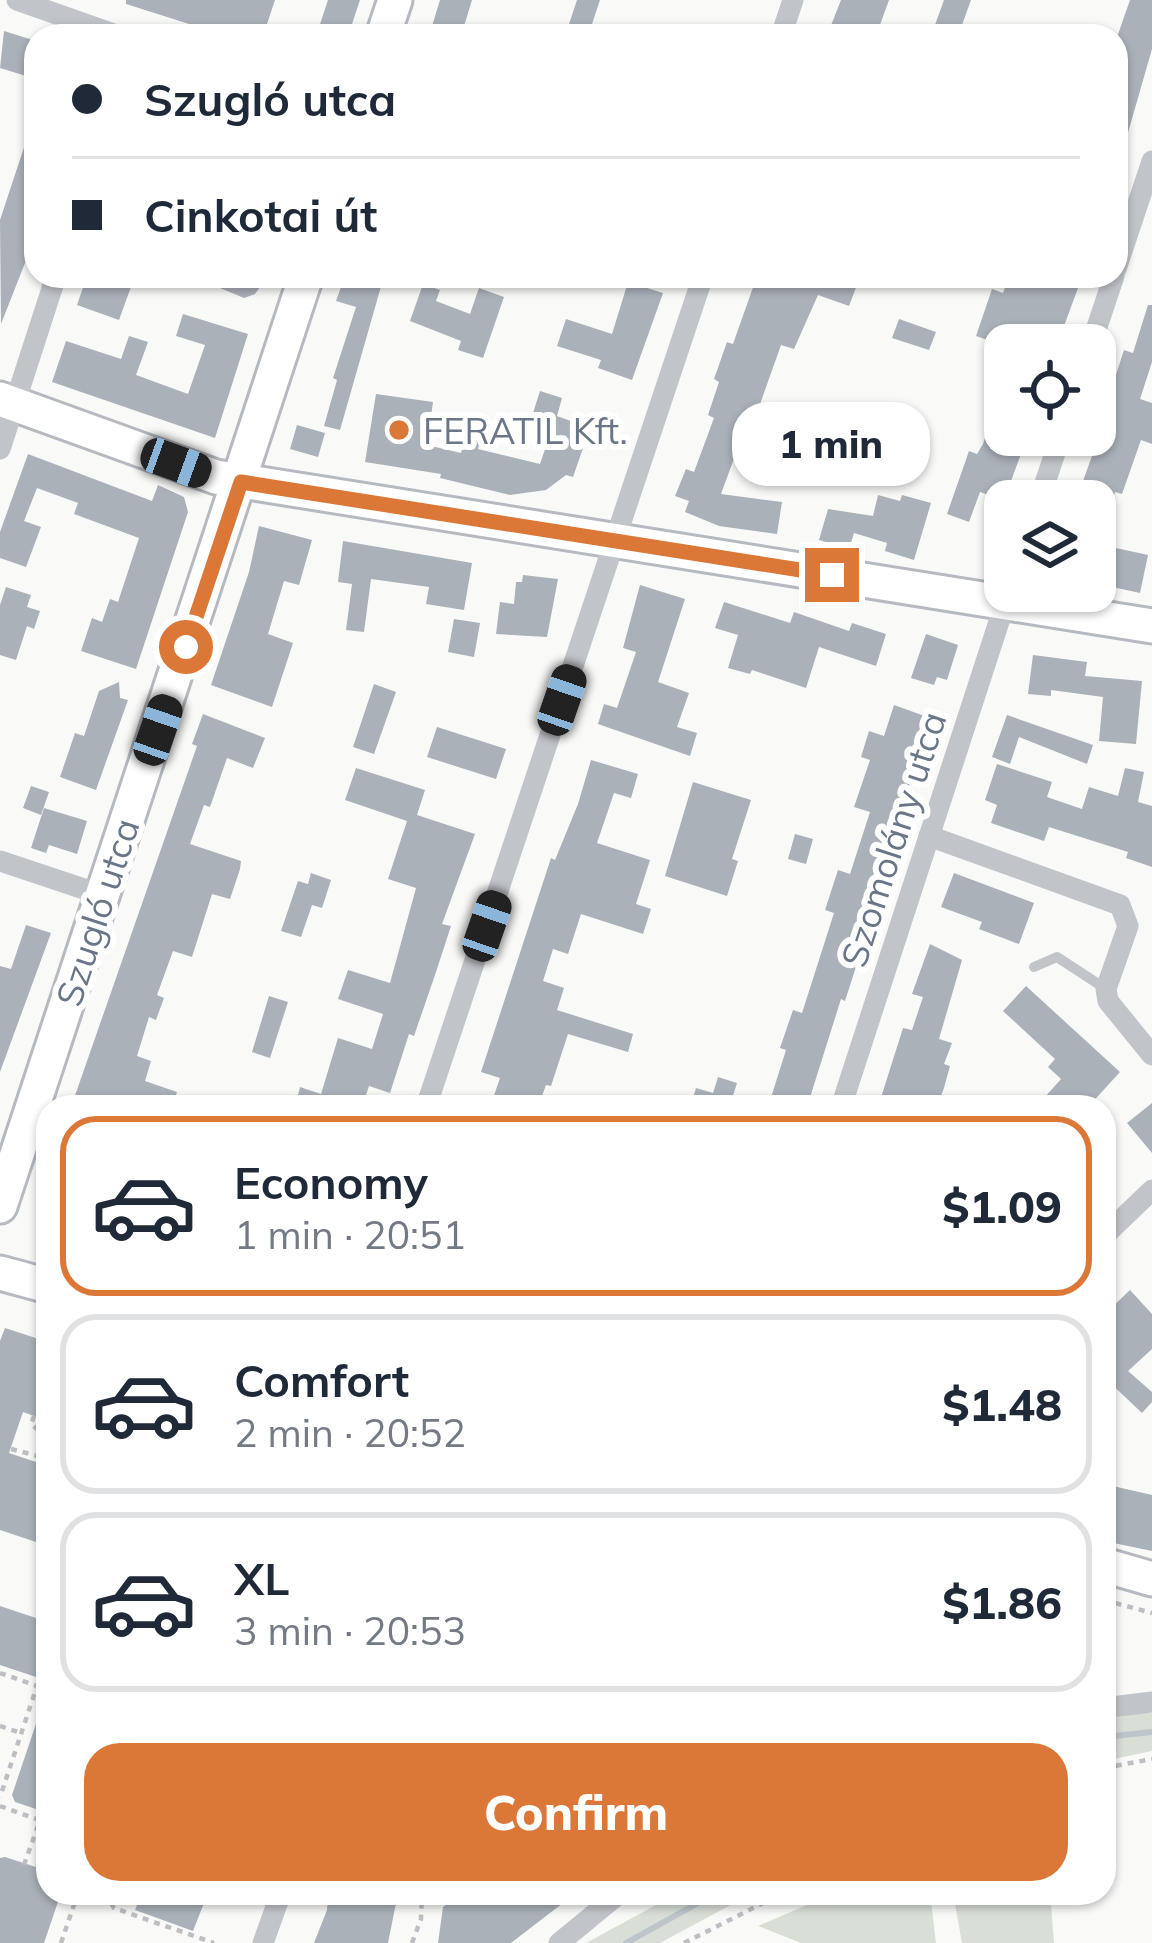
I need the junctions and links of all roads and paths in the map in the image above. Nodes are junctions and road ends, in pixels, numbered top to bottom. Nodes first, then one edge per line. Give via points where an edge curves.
1 (16, 0) edge
2 (85, 24) edge
3 (1152, 160) edge
4 (1128, 233) edge
5 (51, 288) edge
6 (302, 288) edge
7 (699, 288) edge
8 (1110, 288) edge
9 (1098, 324) edge
10 (8, 402) edge
11 (0, 449) edge
12 (241, 482) junction
13 (616, 540) junction
14 (984, 594) edge
15 (1002, 612) edge
16 (1082, 612) edge
17 (1152, 626) edge
18 (929, 836) junction
19 (0, 861) edge
20 (102, 895) junction
21 (1034, 967) dead end
22 (1106, 989) junction
23 (1152, 1054) edge
24 (36, 1095) edge
25 (430, 1095) edge
26 (845, 1095) edge
27 (36, 1096) edge
28 (1152, 1190) edge
29 (0, 1206) edge
30 (1116, 1224) edge
31 (0, 1273) edge
32 (36, 1283) edge
33 (34, 1416) dead end
34 (36, 1428) edge
35 (10, 1449) dead end
36 (36, 1456) edge
37 (1116, 1568) edge
38 (1152, 1579) edge
39 (1116, 1603) edge
40 (1152, 1613) edge
41 (0, 1673) edge
42 (36, 1686) edge
43 (36, 1689) edge
44 (1152, 1702) edge
45 (1116, 1706) edge
46 (0, 1726) edge
47 (21, 1733) junction
48 (1152, 1759) edge
49 (1116, 1766) edge
50 (0, 1797) edge
51 (0, 1806) edge
52 (36, 1818) edge
53 (36, 1839) edge
54 (24, 1865) dead end
55 (74, 1905) edge
56 (112, 1905) edge
57 (277, 1905) edge
58 (422, 1905) edge
59 (605, 1905) edge
60 (759, 1905) edge
61 (61, 1943) edge
62 (214, 1943) edge
63 (263, 1943) edge
64 (412, 1943) edge
65 (559, 1943) edge
66 (685, 1943) edge

1 - 2 street
3 - 4 street
5 - 10 street
6 - 12 street, Szugló utca
7 - 13 street
8 - 9 street
10 - 11 street
10 - 12 street
12 - 13 street
12 - 20 street, Szugló utca
13 - 14 street
13 - 25 street
15 - 18 street, Szomolány utca
16 - 17 street
18 - 22 street via 1120,905 1128,926
18 - 26 street, Szomolány utca
19 - 20 street
20 - 24 street, Szugló utca
21 - 22 lane via 1057,957
22 - 23 street
27 - 29 street, Szugló utca
28 - 30 street
31 - 32 street
33 - 34 path
35 - 36 path
37 - 38 street
39 - 40 path
41 - 42 path
43 - 47 path
44 - 45 street
46 - 47 path
47 - 50 path
48 - 49 path
51 - 52 path
53 - 54 path
55 - 61 path
56 - 62 path
57 - 63 street
58 - 64 path
59 - 65 street
60 - 66 path

